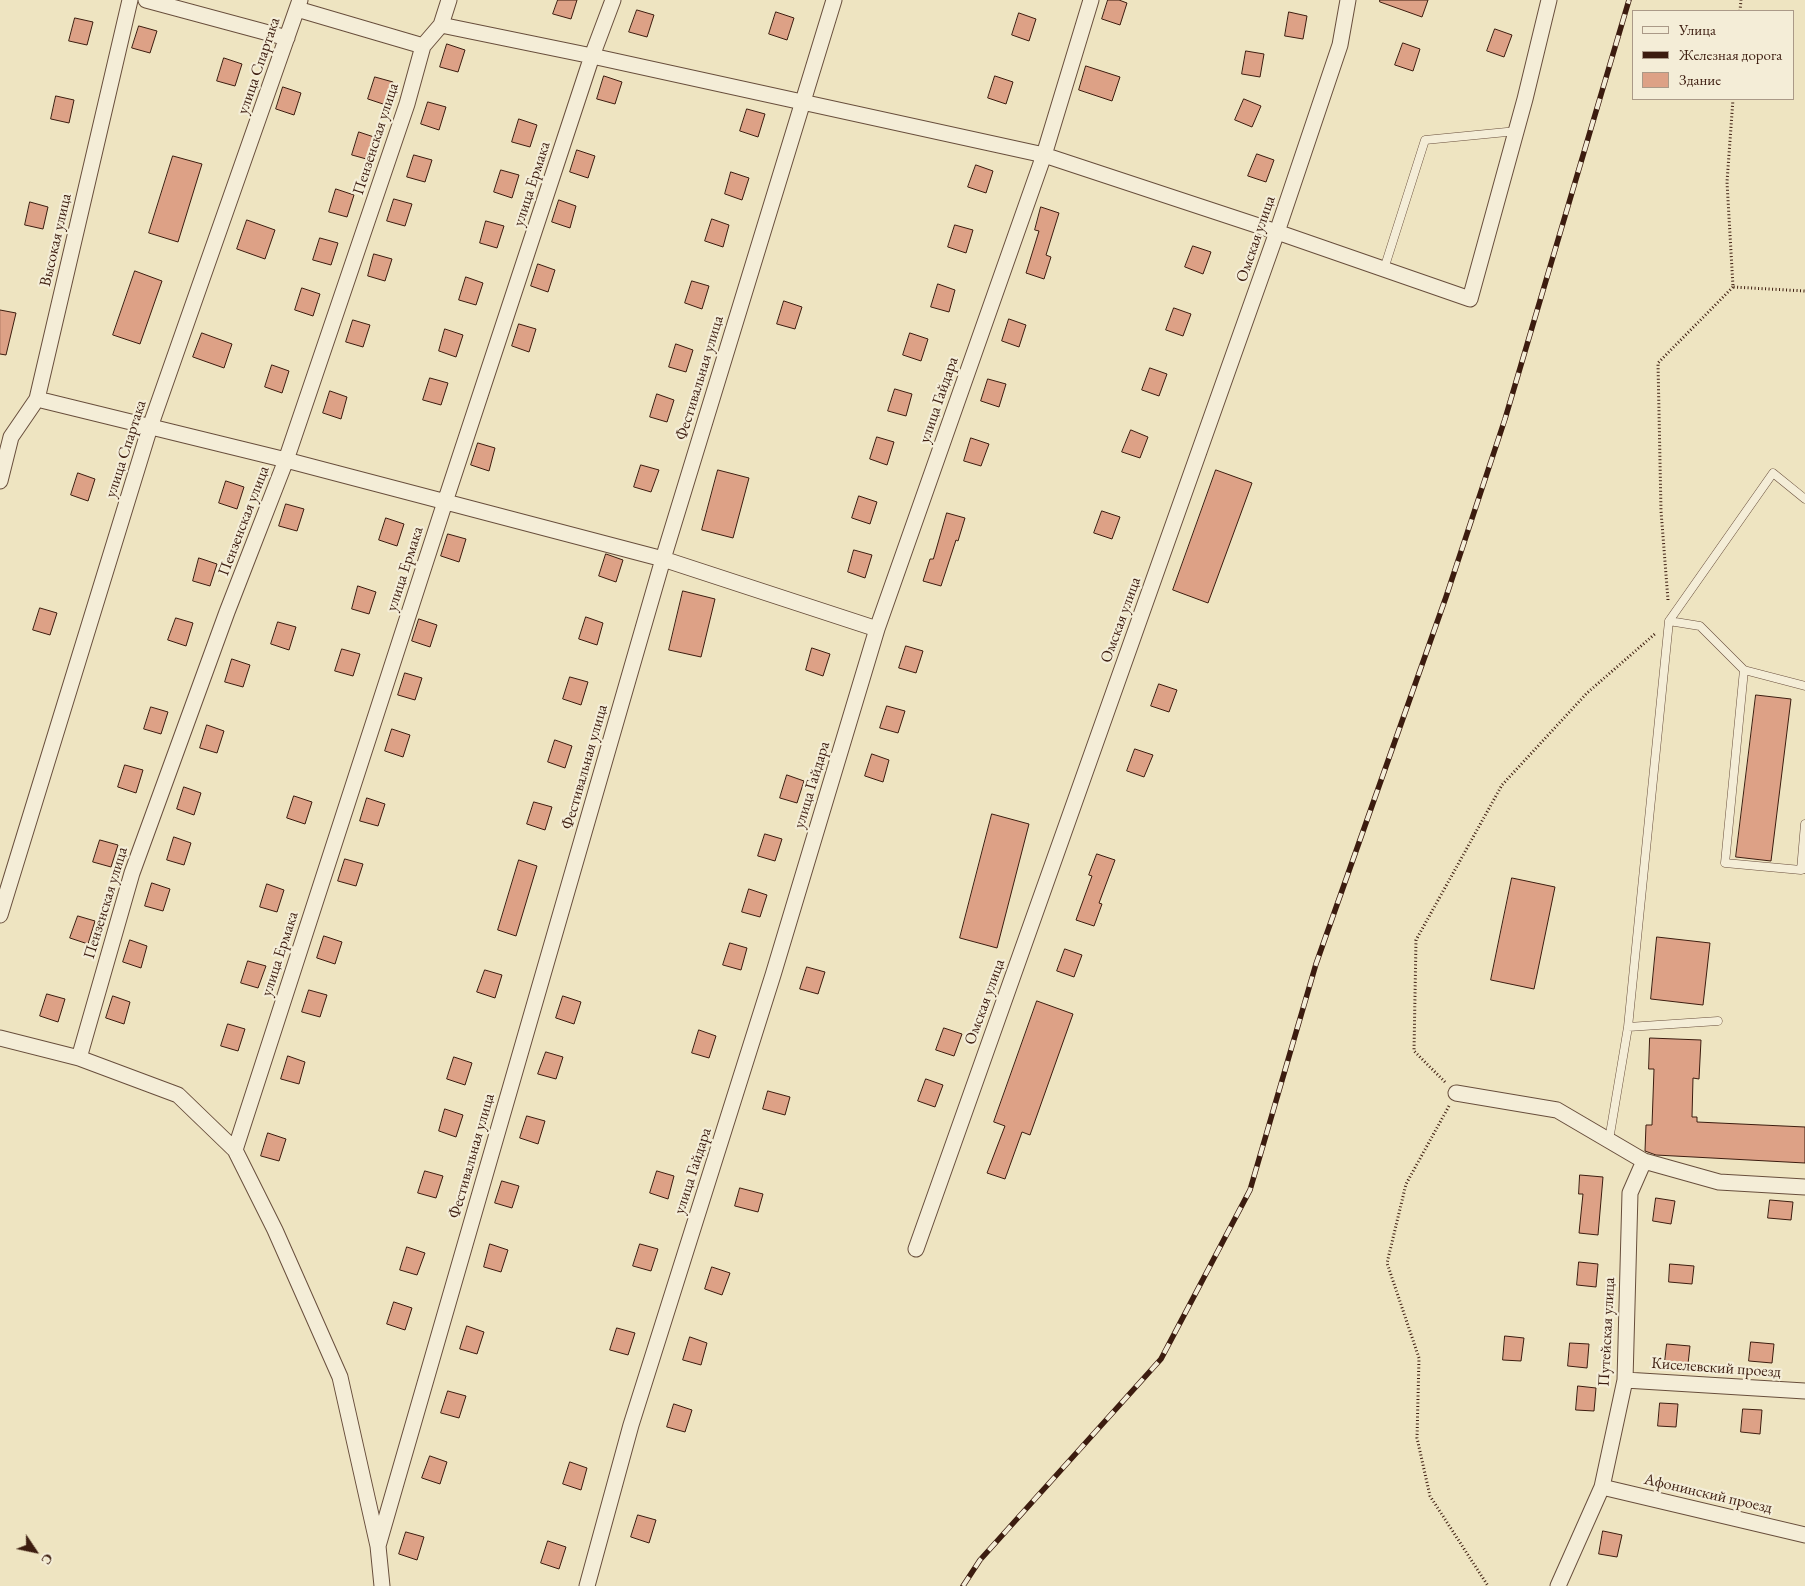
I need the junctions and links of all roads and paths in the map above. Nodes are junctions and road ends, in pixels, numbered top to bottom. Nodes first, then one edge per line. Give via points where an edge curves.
1 (130, 0) edge
2 (146, 0) edge
3 (449, 0) edge
4 (613, 0) edge
5 (834, 0) edge
6 (1091, 0) edge
7 (1348, 0) edge
8 (1549, 0) edge
9 (299, 5) edge
10 (441, 25) junction
11 (287, 38) junction
12 (423, 46) junction
13 (592, 56) junction
14 (1733, 100) edge
15 (803, 103) junction
16 (1517, 131) junction
17 (1044, 155) junction
18 (1277, 232) junction
19 (1384, 269) junction
20 (1733, 287) junction
21 (1805, 291) edge
22 (37, 399) junction
23 (150, 427) junction
24 (286, 460) junction
25 (0, 481) edge
26 (1805, 500) edge
27 (445, 502) junction
28 (664, 559) junction
29 (1669, 621) junction
30 (877, 629) junction
31 (1744, 670) junction
32 (1805, 686) edge
33 (1805, 824) edge
34 (1803, 870) edge
35 (0, 914) edge
36 (1718, 1021) dead end
37 (1628, 1026) junction
38 (0, 1038) edge
39 (79, 1058) junction
40 (1456, 1093) junction
41 (1609, 1140) junction
42 (235, 1150) junction
43 (1644, 1161) junction
44 (1805, 1187) edge
45 (916, 1249) dead end
46 (1624, 1380) junction
47 (1805, 1391) edge
48 (1602, 1487) junction
49 (1805, 1535) edge
50 (378, 1546) junction
51 (382, 1586) edge
52 (587, 1586) edge
53 (1488, 1586) edge
54 (1558, 1586) edge

1 - 22 street, Высокая улица
2 - 11 street
3 - 10 street, Пензенская улица
4 - 13 street, улица Ермака
5 - 15 street, Фестивальная улица
6 - 17 street, улица Гайдара
7 - 18 street, Омская улица via 1340,45
8 - 16 street
9 - 11 street, улица Спартака
9 - 12 street
10 - 12 street, Пензенская улица
10 - 13 street
11 - 23 street, улица Спартака
12 - 24 street, Пензенская улица via 407,104
13 - 15 street
13 - 27 street, улица Ермака
14 - 20 path via 1727,182
15 - 17 street
15 - 28 street, Фестивальная улица
16 - 19 lane via 1425,140
16 - 19 street via 1470,299
17 - 18 street
17 - 30 street, улица Гайдара
18 - 19 street
18 - 45 street, Омская улица
20 - 21 path
20 - 29 path via 1658,363 1661,510
22 - 23 street
22 - 25 street, Высокая улица via 11,437
23 - 24 street
23 - 35 street, улица Спартака
24 - 27 street
24 - 39 street, Пензенская улица via 132,873
26 - 29 lane via 1773,473
27 - 28 street
27 - 42 street, улица Ермака
28 - 30 street
28 - 50 street, Фестивальная улица
29 - 31 lane via 1700,626
29 - 37 lane
29 - 40 path via 1588,693 1502,785 1416,940 1414,1051
30 - 52 street, улица Гайдара via 773,975 631,1425
31 - 32 lane
31 - 34 lane via 1725,862
33 - 34 lane
36 - 37 lane
37 - 41 lane
38 - 39 street
39 - 42 street via 178,1095
40 - 41 street via 1557,1110
40 - 53 path via 1406,1184 1387,1264 1420,1358 1417,1438 1430,1496
41 - 43 street
42 - 50 street via 275,1230 340,1377
43 - 44 street via 1719,1182
43 - 46 street, Путейская улица via 1630,1193
46 - 47 street, Киселевский проезд
46 - 48 street, Путейская улица
48 - 49 street, Афонинский проезд
48 - 54 street, Путейская улица
50 - 51 street

